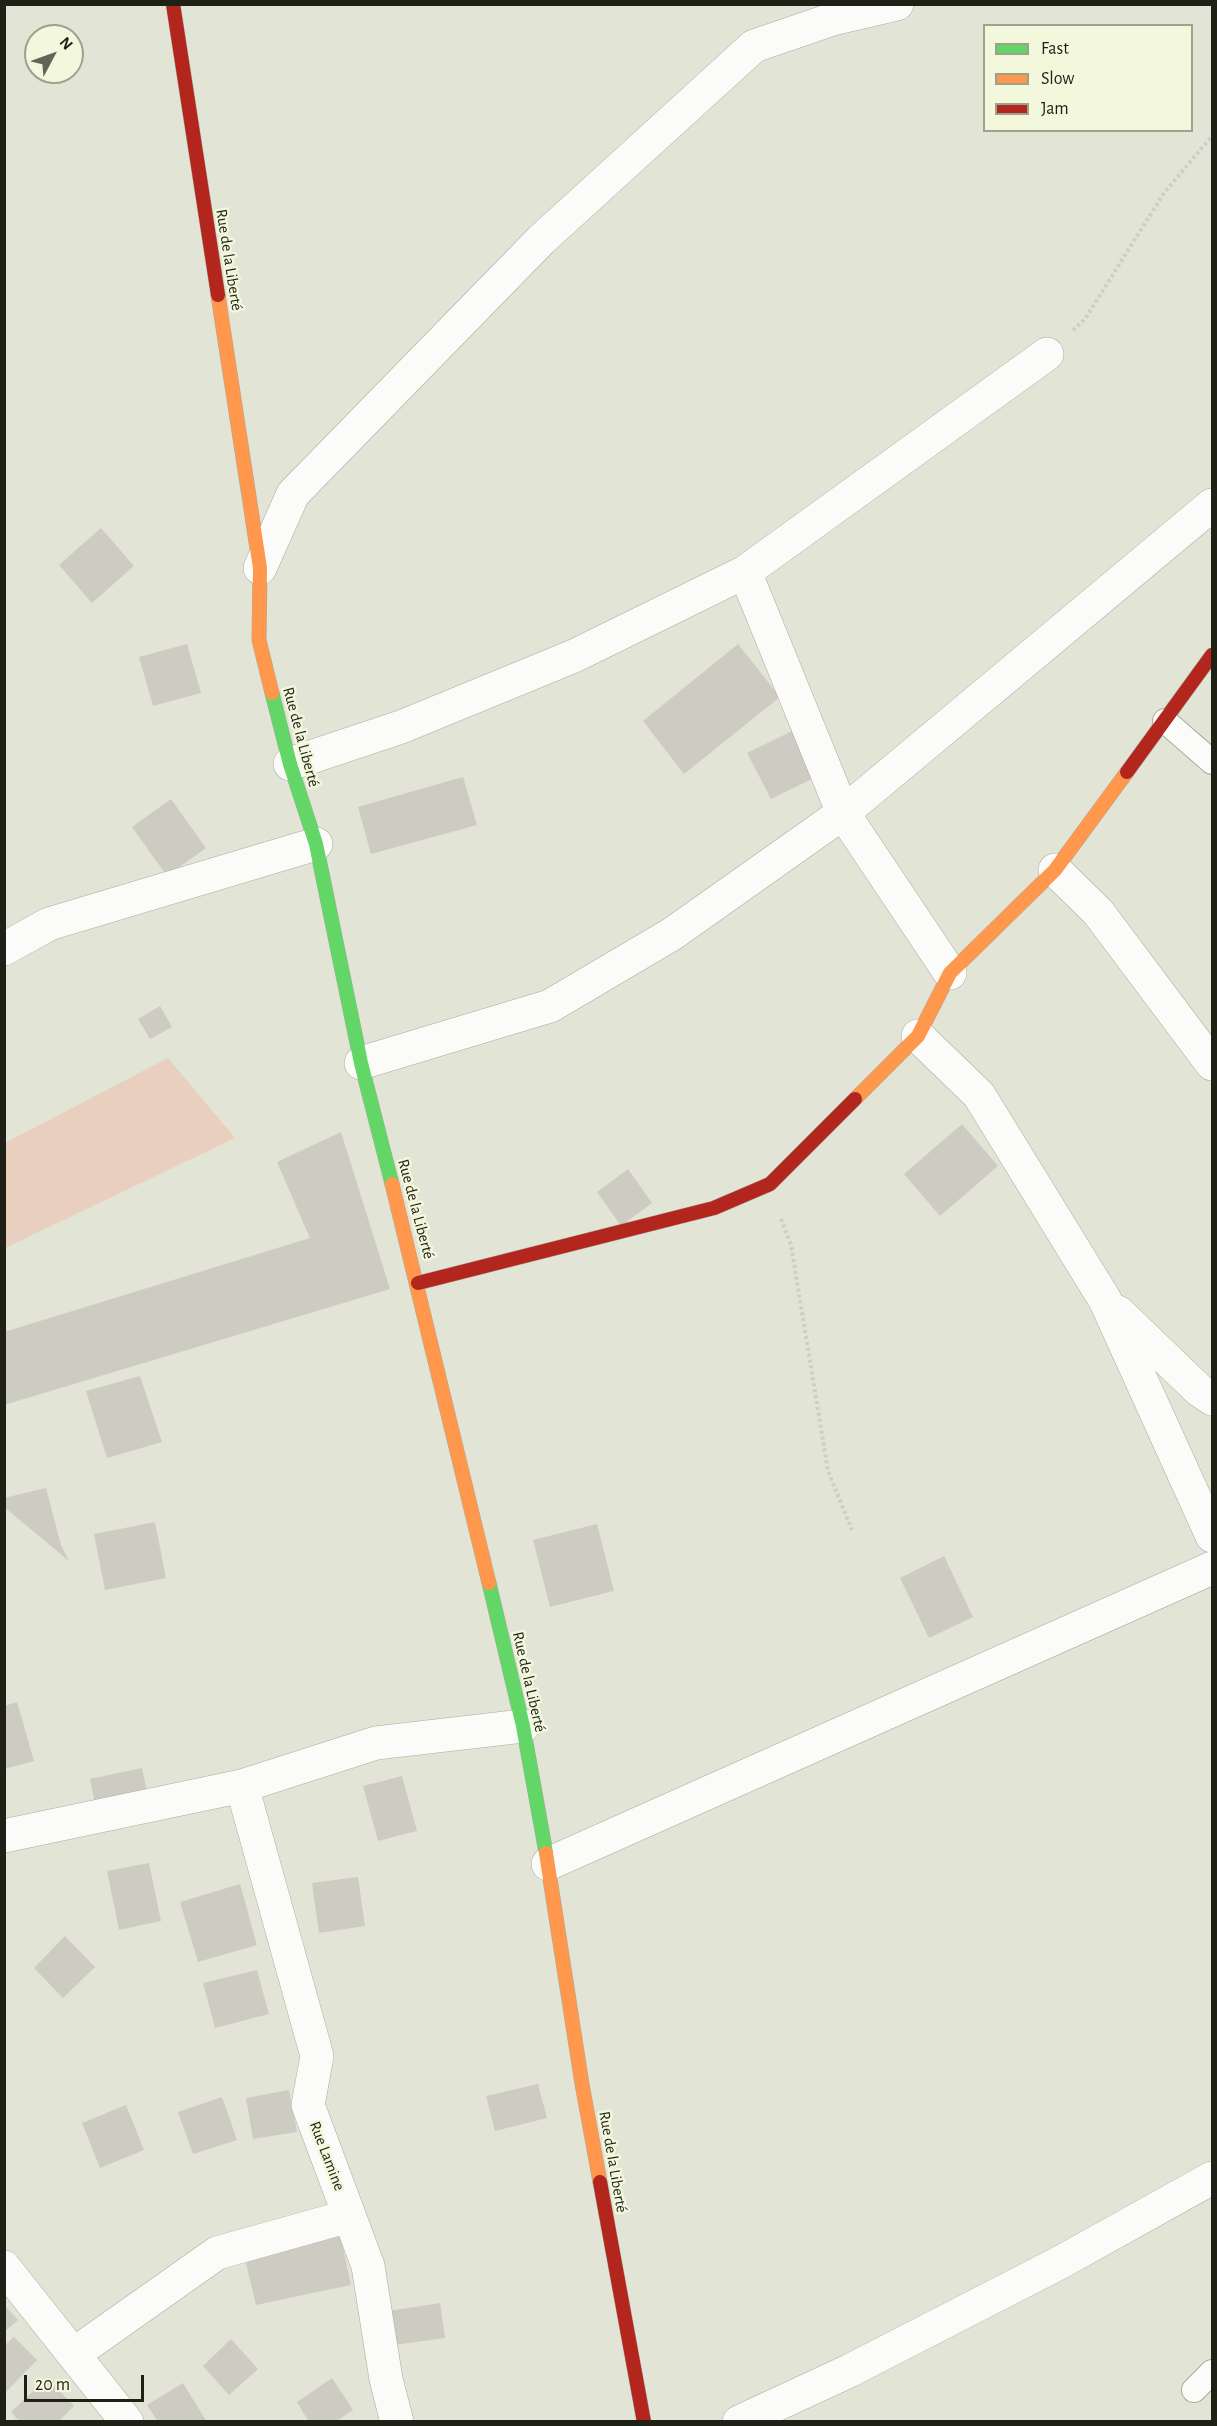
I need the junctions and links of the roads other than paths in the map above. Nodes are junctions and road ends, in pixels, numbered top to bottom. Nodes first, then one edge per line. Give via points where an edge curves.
1 (173, 4) edge
2 (897, 4) edge
3 (1047, 354) road end
4 (1212, 506) edge
5 (260, 568) junction
6 (745, 572) junction
7 (1212, 656) edge
8 (1165, 721) junction
9 (1212, 762) edge
10 (290, 764) junction
11 (843, 813) junction
12 (316, 844) junction
13 (1055, 870) junction
14 (4, 949) edge
15 (950, 973) junction
16 (918, 1036) junction
17 (361, 1063) junction
18 (1212, 1064) edge
19 (418, 1283) junction
20 (1106, 1300) junction
21 (1212, 1398) edge
22 (1212, 1536) edge
23 (1212, 1568) edge
24 (523, 1726) junction
25 (242, 1786) junction
26 (4, 1836) edge
27 (548, 1864) junction
28 (1212, 2178) edge
29 (349, 2216) junction
30 (4, 2267) edge
31 (74, 2354) junction
32 (1212, 2372) edge
33 (1194, 2390) dead end
34 (127, 2421) edge
35 (398, 2421) edge
36 (644, 2421) edge
37 (739, 2421) edge

1 - 5 street, Rue de la Liberté
2 - 5 street via 833,19 754,46 541,240 293,494
3 - 6 street
4 - 11 street
5 - 10 street, Rue de la Liberté via 259,640
6 - 10 street via 574,656 401,727
6 - 11 street
7 - 8 street
8 - 9 lane
8 - 13 street
10 - 12 street, Rue de la Liberté
11 - 15 street
11 - 17 street via 672,934 550,1006
12 - 14 street via 49,924
12 - 17 street, Rue de la Liberté
13 - 15 street
13 - 18 street via 1098,912
15 - 16 street
16 - 19 street via 768,1184 714,1208
16 - 20 street via 980,1095
17 - 19 street, Rue de la Liberté
19 - 24 street, Rue de la Liberté
20 - 21 street
20 - 22 street
23 - 27 street
24 - 25 street via 376,1743
24 - 27 street, Rue de la Liberté
25 - 26 street
25 - 29 street, Rue Lamine via 316,2055 308,2105
27 - 36 street, Rue de la Liberté via 582,2084
28 - 37 street via 849,2371
29 - 31 street via 217,2253
29 - 35 street, Rue Lamine via 368,2266 386,2379
30 - 31 street
31 - 34 street
32 - 33 lane

